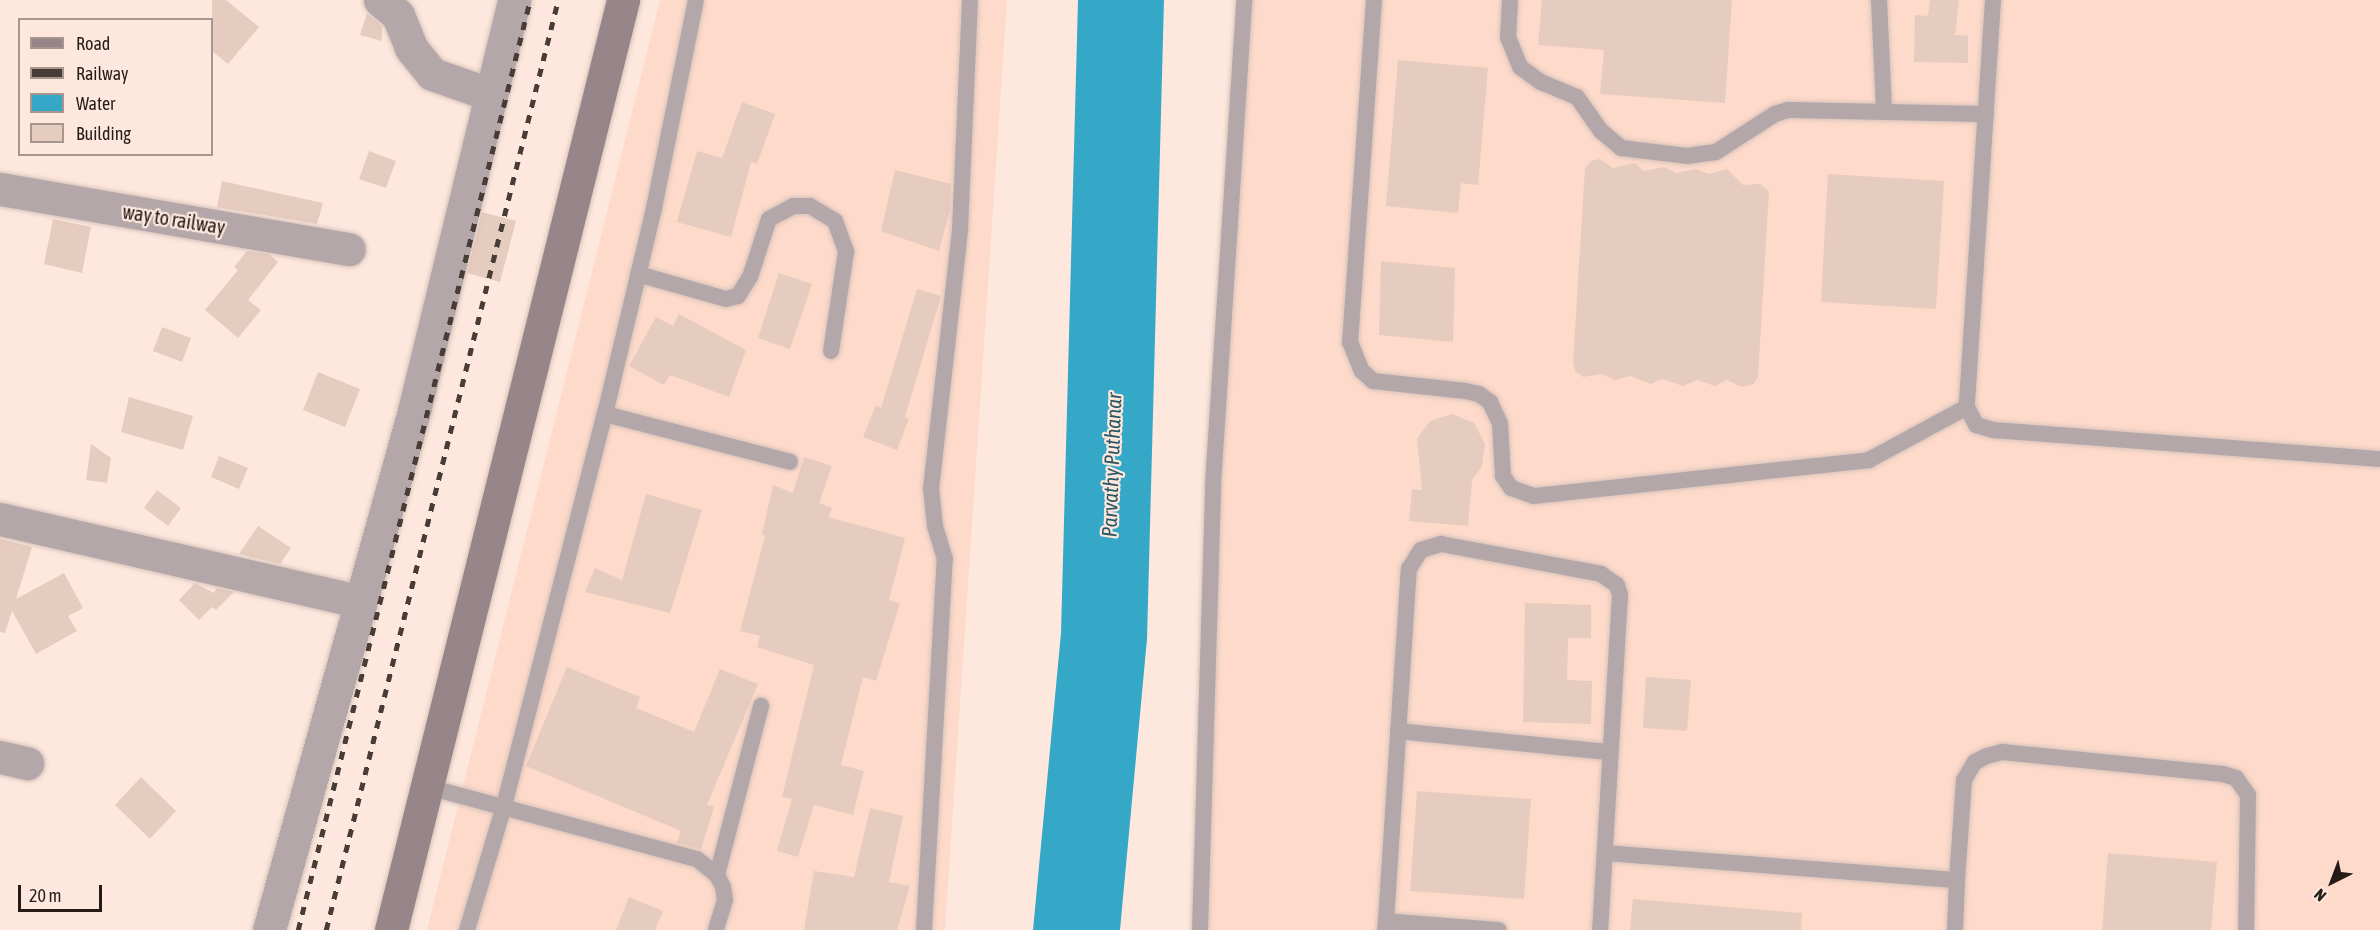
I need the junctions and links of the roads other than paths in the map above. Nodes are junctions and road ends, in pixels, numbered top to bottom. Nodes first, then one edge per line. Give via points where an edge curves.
1 (380, 0) edge
2 (514, 0) edge
3 (623, 0) edge
4 (696, 0) edge
5 (970, 0) edge
6 (1244, 0) edge
7 (1374, 0) edge
8 (1509, 0) edge
9 (1879, 0) edge
10 (1993, 0) edge
11 (489, 94) junction
12 (1884, 112) junction
13 (1986, 114) junction
14 (0, 189) edge
15 (349, 249) dead end
16 (638, 274) junction
17 (831, 351) dead end
18 (1967, 407) junction
19 (605, 414) junction
20 (2380, 459) edge
21 (790, 462) dead end
22 (0, 519) edge
23 (359, 601) junction
24 (761, 706) dead end
25 (1398, 731) junction
26 (1610, 752) junction
27 (428, 787) junction
28 (504, 806) junction
29 (1605, 853) junction
30 (717, 875) junction
31 (1958, 880) junction
32 (1385, 925) edge
33 (269, 930) edge
34 (391, 930) edge
35 (467, 930) edge
36 (716, 930) edge
37 (924, 930) edge
38 (1200, 930) edge
39 (1499, 930) edge
40 (1600, 930) edge
41 (1955, 930) edge
42 (2246, 930) edge

1 - 11 street via 398,15 411,48 432,74
2 - 11 street
3 - 27 main road
4 - 16 lane
5 - 37 lane via 960,229 931,489 935,526 945,560
6 - 38 lane via 1214,485
7 - 18 lane via 1350,342 1362,371 1373,381 1465,391 1490,402 1500,423 1503,476 1511,488 1534,496 1869,460
8 - 12 lane via 1508,37 1520,67 1541,82 1576,97 1601,131 1621,148 1687,156 1706,154 1732,145 1758,124 1788,110
9 - 12 lane
10 - 13 lane
11 - 23 street via 414,411
12 - 13 lane
13 - 18 lane
14 - 15 street, way to railway
16 - 17 lane via 726,298 738,296 750,277 770,219 792,206 810,206 835,221 846,252
16 - 19 lane
18 - 20 lane via 1976,425 1994,430
19 - 21 lane
19 - 28 lane
22 - 23 street
23 - 33 street
24 - 30 lane
25 - 26 lane
25 - 26 lane via 1409,569 1421,550 1442,544 1601,574 1617,585 1620,595
25 - 32 lane
26 - 29 lane
27 - 28 lane
27 - 34 main road
28 - 30 lane via 697,859
28 - 35 lane
29 - 31 lane
29 - 40 lane
30 - 36 lane via 724,900
31 - 41 lane
31 - 42 lane via 1964,780 1975,762 1987,756 2002,752 2223,774 2236,778 2248,795
32 - 39 lane

